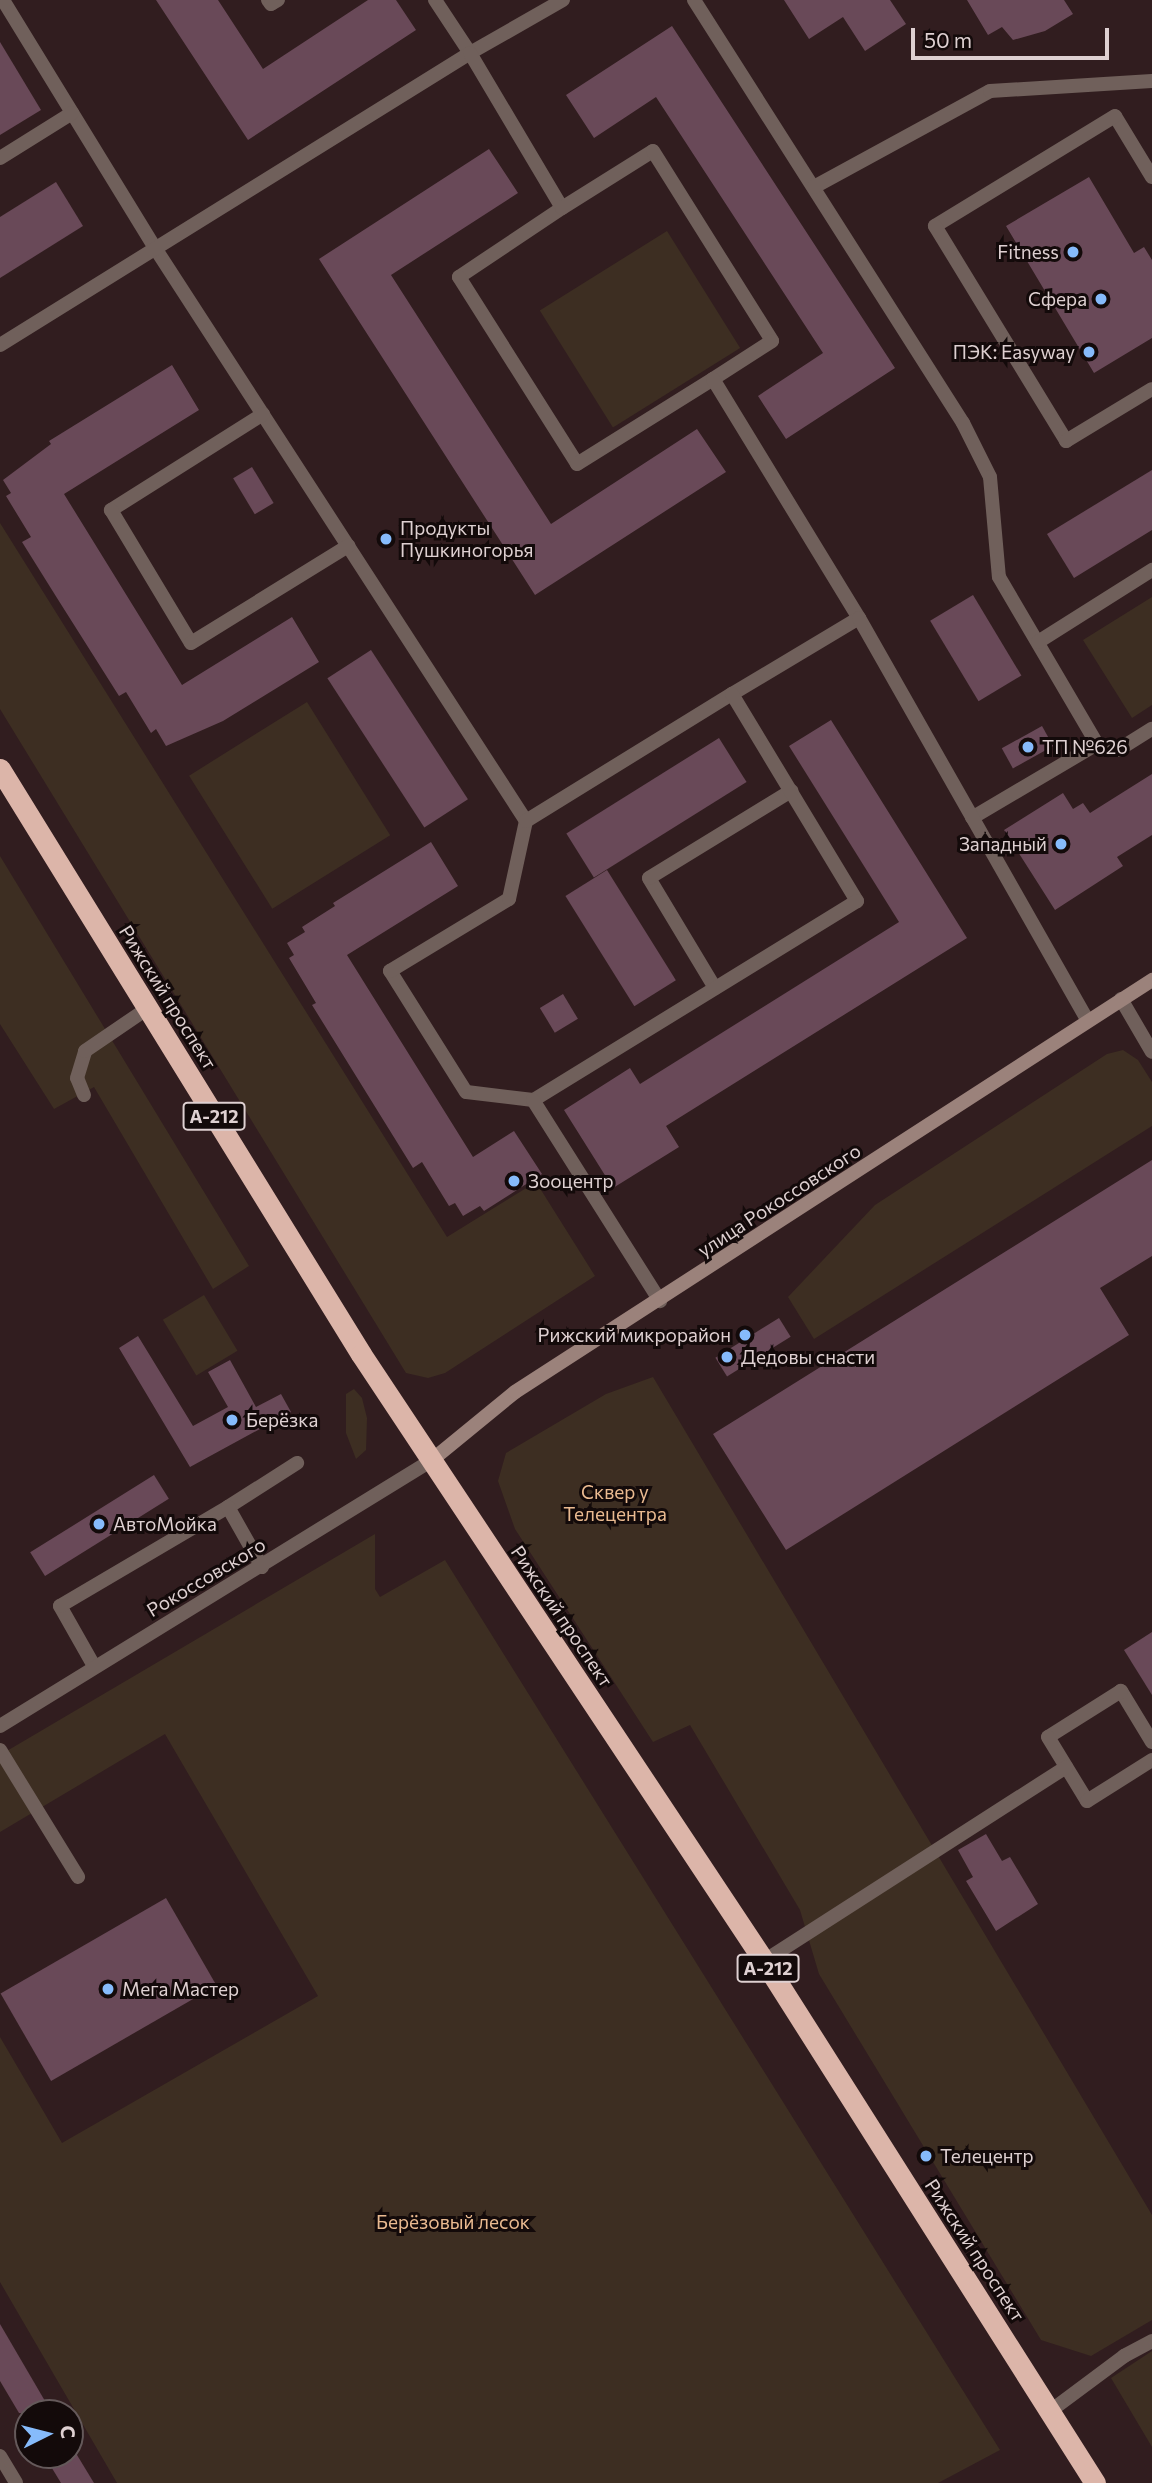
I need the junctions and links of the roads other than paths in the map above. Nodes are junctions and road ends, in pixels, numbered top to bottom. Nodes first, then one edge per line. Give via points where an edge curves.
1 (3, 0) edge
2 (268, 0) edge
3 (278, 0) edge
4 (435, 0) edge
5 (563, 0) edge
6 (694, 0) edge
7 (470, 53) junction
8 (1152, 81) edge
9 (72, 113) junction
10 (0, 158) edge
11 (1152, 177) edge
12 (814, 187) junction
13 (562, 208) junction
14 (158, 251) junction
15 (0, 345) edge
16 (713, 379) junction
17 (1152, 389) edge
18 (263, 414) junction
19 (348, 545) junction
20 (1152, 570) edge
21 (859, 618) junction
22 (1038, 642) junction
23 (732, 694) junction
24 (1152, 729) edge
25 (1097, 744) junction
26 (0, 769) edge
27 (791, 792) junction
28 (972, 818) junction
29 (526, 821) junction
30 (1152, 980) edge
31 (715, 988) junction
32 (1121, 999) junction
33 (148, 1008) junction
34 (1087, 1019) junction
35 (1152, 1052) edge
36 (84, 1095) dead end
37 (533, 1100) junction
38 (660, 1301) junction
39 (432, 1460) junction
40 (297, 1462) dead end
41 (228, 1507) junction
42 (262, 1567) junction
43 (94, 1666) junction
44 (0, 1726) edge
45 (1152, 1742) edge
46 (0, 1749) edge
47 (1152, 1760) edge
48 (1066, 1767) junction
49 (78, 1877) dead end
50 (764, 1961) junction
51 (1152, 2341) edge
52 (1049, 2412) junction
53 (0, 2456) edge
54 (16, 2483) edge
55 (1095, 2483) edge

1 - 9 street
2 - 3 street via 271,4
4 - 7 street
5 - 7 street
6 - 12 street
7 - 13 street
7 - 14 street
8 - 12 street via 990,91
9 - 10 street
9 - 14 street
11 - 17 street via 1115,116 935,226 1066,441
12 - 22 street via 962,423 990,477 999,577
13 - 16 street via 653,151 772,341
13 - 16 street via 459,277 577,464
14 - 15 street
14 - 18 street
16 - 21 street
18 - 19 street
18 - 19 street via 111,509 191,643
19 - 29 street
20 - 22 street
21 - 23 street
21 - 28 street
22 - 25 street
23 - 27 street
23 - 29 street
24 - 25 street via 1118,750
25 - 28 street
26 - 33 highway, Рижский проспект / А-212
27 - 31 street via 857,901
27 - 31 street via 649,878
28 - 34 street
29 - 37 street via 509,899 390,971 466,1091
30 - 32 main road, улица Рокоссовского
31 - 37 street
32 - 34 main road, улица Рокоссовского
32 - 35 street
33 - 36 street via 85,1051 77,1078
33 - 39 highway, Рижский проспект / А-212
34 - 38 main road, улица Рокоссовского
37 - 38 street
38 - 39 main road, улица Рокоссовского via 515,1392
39 - 42 street, Рокоссовского
39 - 50 highway, Рижский проспект / А-212
40 - 41 street
41 - 42 street
41 - 43 street via 60,1606
42 - 43 street, Рокоссовского
43 - 44 street, Рокоссовского
45 - 48 street via 1121,1691 1048,1737
46 - 49 street
47 - 48 street via 1087,1801
48 - 50 street
50 - 52 highway, Рижский проспект / А-212
51 - 52 street via 1124,2356
52 - 55 highway, Рижский проспект / А-212
53 - 54 street

